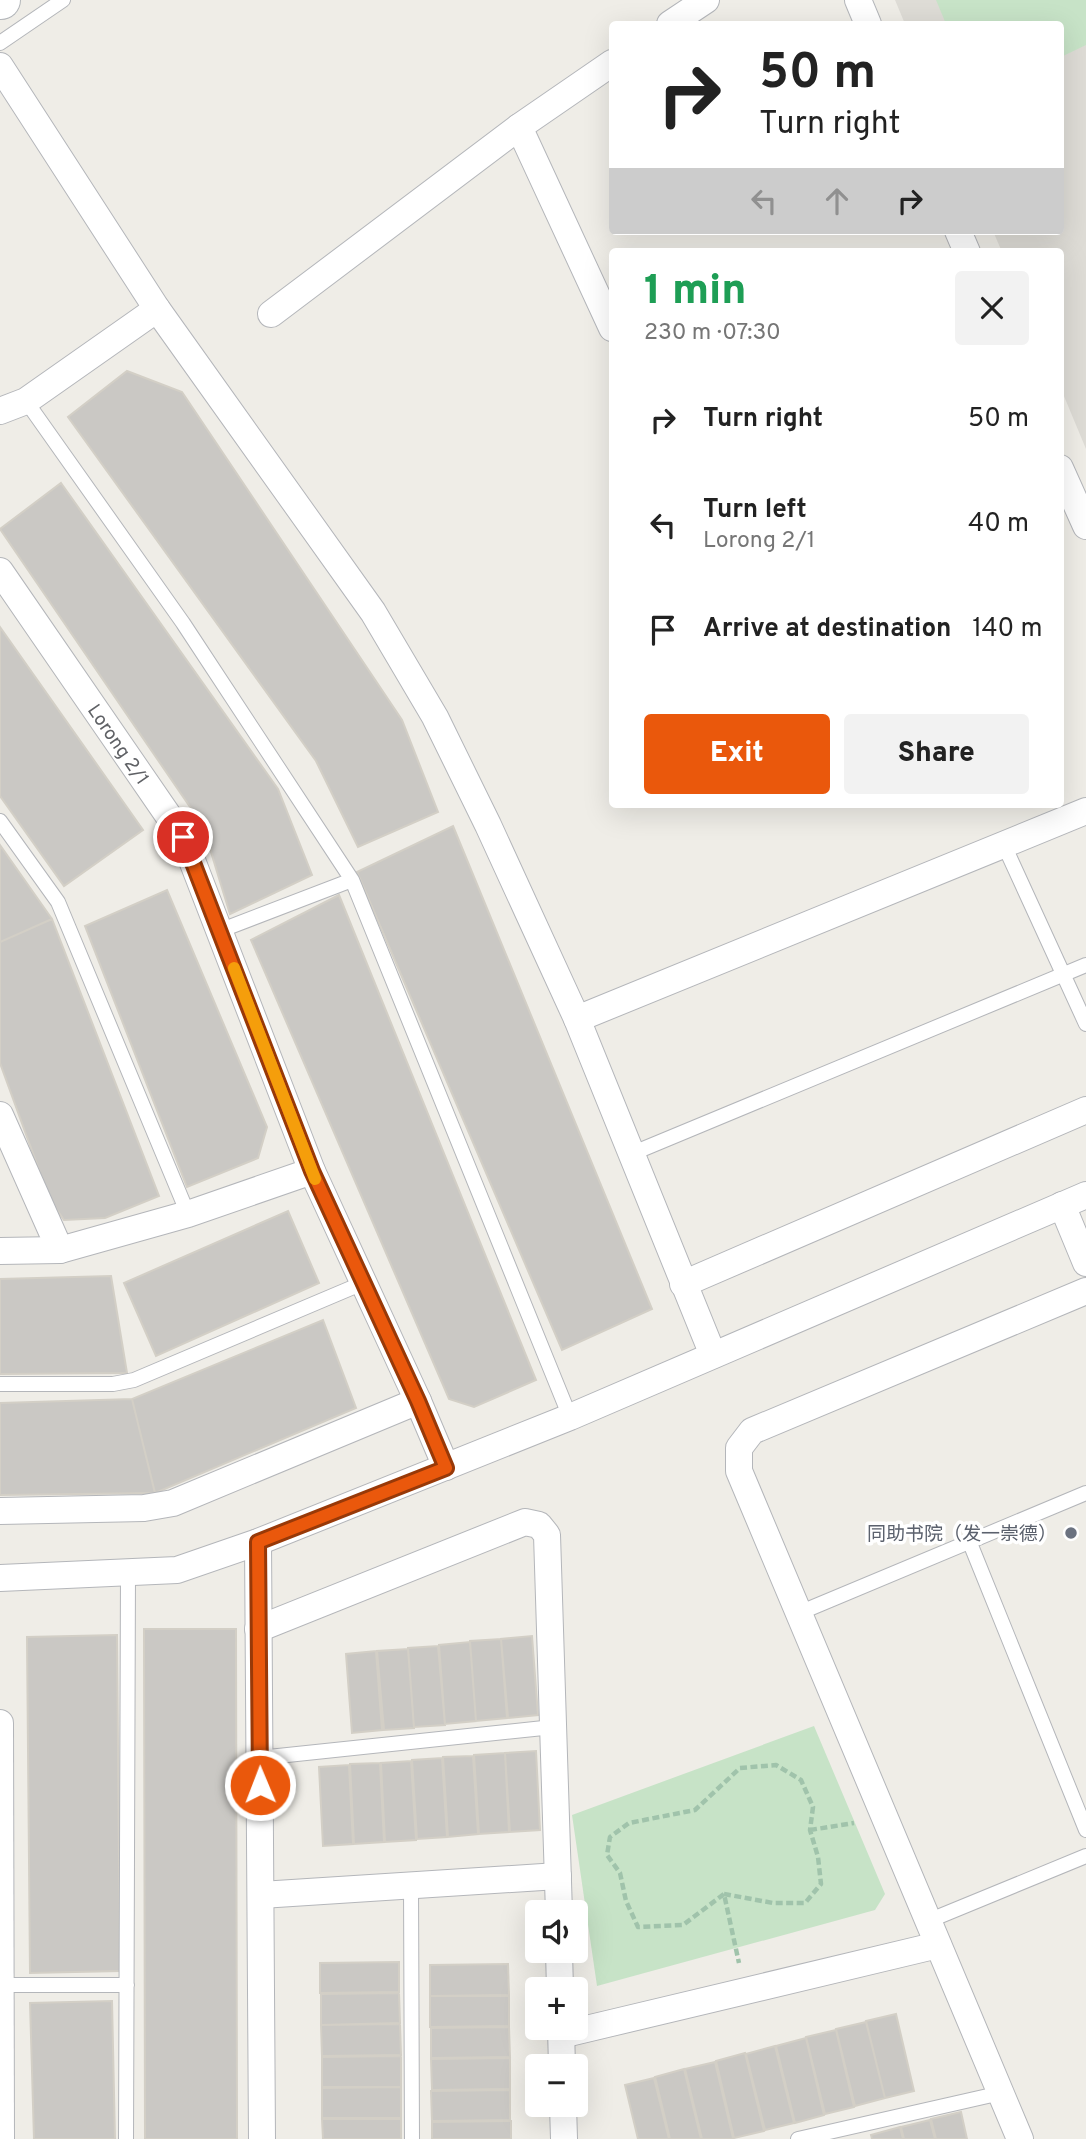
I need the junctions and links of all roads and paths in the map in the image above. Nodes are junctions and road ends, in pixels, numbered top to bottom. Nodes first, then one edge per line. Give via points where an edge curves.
1 (63, 0) edge
2 (706, 0) edge
3 (858, 0) edge
4 (674, 21) edge
5 (867, 21) edge
6 (0, 43) edge
7 (609, 65) edge
8 (4, 83) edge
9 (519, 127) junction
10 (158, 309) junction
11 (271, 314) dead end
12 (609, 322) edge
13 (26, 401) junction
14 (0, 411) edge
15 (1064, 477) edge
16 (1086, 526) edge
17 (0, 571) edge
18 (1086, 811) edge
19 (0, 821) edge
20 (1004, 845) junction
21 (352, 880) junction
22 (219, 931) junction
23 (1086, 965) edge
24 (1065, 974) junction
25 (577, 1019) junction
26 (1086, 1024) edge
27 (1086, 1110) edge
28 (0, 1115) edge
29 (631, 1154) junction
30 (312, 1171) junction
31 (1074, 1200) edge
32 (188, 1214) junction
33 (60, 1250) junction
34 (0, 1251) edge
35 (1086, 1264) edge
36 (363, 1283) junction
37 (683, 1284) junction
38 (1086, 1291) edge
39 (713, 1355) junction
40 (0, 1384) edge
41 (418, 1401) junction
42 (570, 1416) junction
43 (446, 1468) junction
44 (1086, 1493) edge
45 (0, 1511) edge
46 (258, 1542) junction
47 (970, 1543) junction
48 (128, 1572) junction
49 (0, 1578) edge
50 (799, 1613) junction
51 (258, 1629) junction
52 (0, 1723) edge
53 (553, 1727) junction
54 (259, 1758) junction
55 (883, 1815) junction
56 (810, 1830) junction
57 (1086, 1830) edge
58 (1086, 1856) edge
59 (558, 1876) junction
60 (411, 1885) junction
61 (724, 1894) junction
62 (261, 1895) junction
63 (559, 1900) edge
64 (933, 1933) junction
65 (1, 1985) edge
66 (127, 1985) junction
67 (745, 1991) junction
68 (588, 2026) edge
69 (1001, 2092) junction
70 (563, 2117) edge
71 (1, 2139) edge
72 (126, 2139) edge
73 (262, 2139) edge
74 (412, 2139) edge
75 (564, 2139) edge
76 (798, 2139) edge
77 (1020, 2139) edge

1 - 6 lane
2 - 4 street
3 - 5 street
7 - 9 street
8 - 10 street
9 - 11 street
9 - 12 street
10 - 13 street
10 - 25 street via 373,612 428,706 488,825
13 - 14 street
13 - 21 lane via 183,623
15 - 16 street
17 - 22 street, Lorong 2/1 via 183,837
18 - 20 street
19 - 32 lane via 58,902
20 - 24 lane
20 - 25 street
21 - 22 lane
21 - 42 lane
22 - 30 street, Lorong 2/1
23 - 24 lane
24 - 26 lane
24 - 29 lane
25 - 29 street
27 - 37 street
28 - 33 street
29 - 37 street
30 - 32 street
30 - 36 street, Lorong 2/1
31 - 35 street
31 - 39 street
32 - 33 street
33 - 34 street
36 - 40 lane via 135,1381
36 - 41 street, Lorong 2/1
37 - 39 street
38 - 50 street via 752,1431 739,1448 739,1471
39 - 42 street
41 - 43 street, Lorong 2/1
41 - 45 street via 173,1503 144,1508
42 - 43 street
43 - 46 street
44 - 47 lane
46 - 48 street via 177,1570
46 - 51 street
47 - 50 lane
47 - 57 lane
48 - 49 street
48 - 66 lane
50 - 55 street
51 - 53 street via 525,1522 539,1525 547,1535
51 - 54 street
52 - 65 street
53 - 54 lane
53 - 59 street
54 - 62 street
55 - 56 path
55 - 64 street
56 - 61 path via 821,1884 805,1903 773,1903
56 - 61 path via 813,1807 801,1780 776,1765 740,1768 695,1810 629,1822 610,1836 607,1855 620,1873 638,1927 683,1925
58 - 64 lane
59 - 60 street
59 - 63 street
60 - 62 street
60 - 74 lane
61 - 67 path
62 - 73 street
64 - 67 street
64 - 69 street
65 - 66 lane
65 - 71 street
66 - 72 lane
67 - 68 street
69 - 76 lane
69 - 77 street
70 - 75 street

